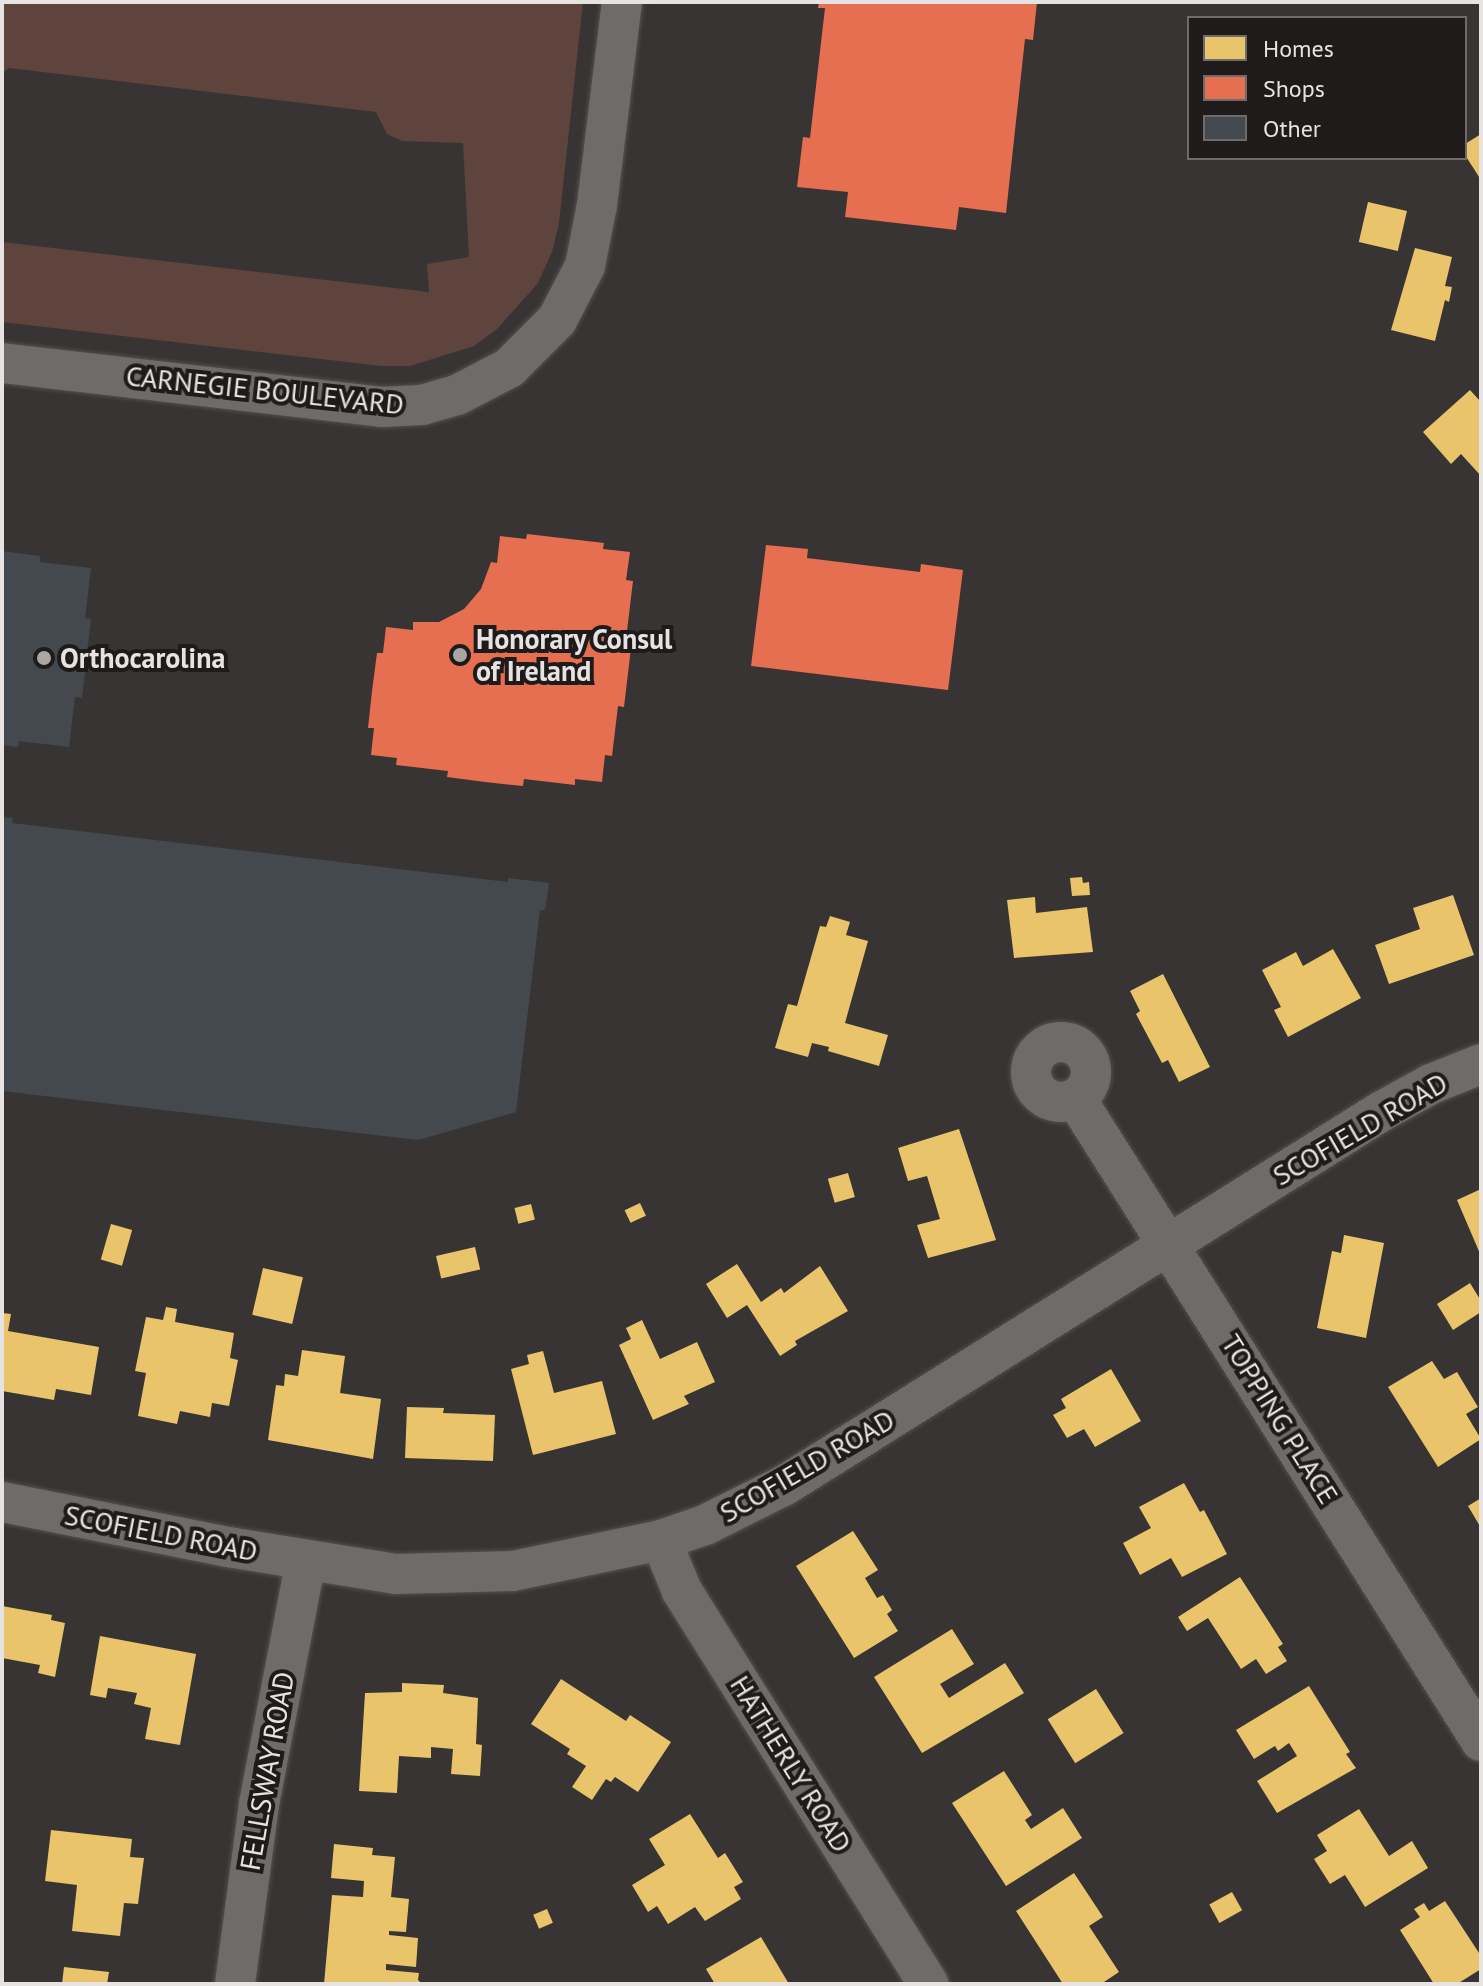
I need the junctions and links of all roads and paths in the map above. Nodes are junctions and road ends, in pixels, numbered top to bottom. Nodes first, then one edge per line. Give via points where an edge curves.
1 (622, 2) edge
2 (2, 363) edge
3 (1481, 1064) edge
4 (1076, 1099) dead end
5 (1171, 1244) junction
6 (2, 1502) edge
7 (661, 1540) junction
8 (306, 1560) junction
9 (1481, 1741) edge
10 (235, 1984) edge
11 (929, 1984) edge

1 - 2 street, CARNEGIE BOULEVARD via 587,258 557,320 509,368 457,395 422,405 381,407
3 - 5 street, SCOFIELD ROAD via 1409,1095
4 - 5 street, TOPPING PLACE
5 - 7 street, SCOFIELD ROAD via 785,1485 705,1525
5 - 9 street, TOPPING PLACE
6 - 8 street, SCOFIELD ROAD
7 - 8 street, SCOFIELD ROAD via 552,1565 461,1574 396,1574
7 - 11 street, HATHERLY ROAD via 682,1591
8 - 10 street, FELLSWAY ROAD via 257,1816

